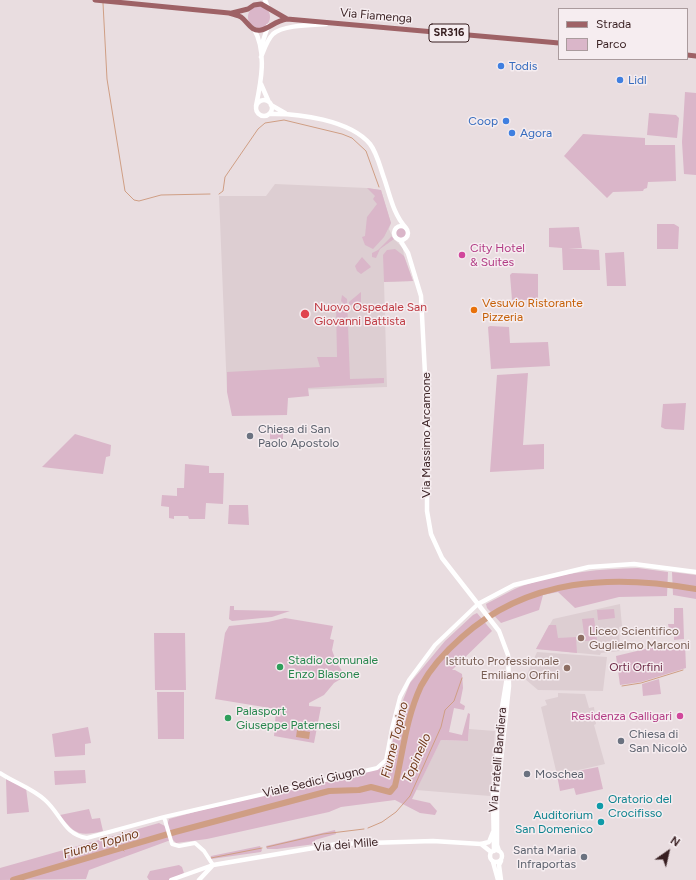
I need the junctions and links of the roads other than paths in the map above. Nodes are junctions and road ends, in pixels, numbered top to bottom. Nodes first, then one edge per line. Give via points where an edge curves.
1 (95, 0) edge
2 (265, 0) edge
3 (103, 1) edge
4 (256, 2) edge
5 (248, 9) junction
6 (269, 9) junction
7 (229, 13) junction
8 (288, 19) junction
9 (339, 23) junction
10 (248, 24) junction
11 (269, 25) junction
12 (254, 29) junction
13 (558, 43) edge
14 (261, 49) junction
15 (261, 57) junction
16 (261, 84) junction
17 (270, 104) junction
18 (256, 106) junction
19 (286, 113) junction
20 (269, 114) junction
21 (395, 213) junction
22 (395, 228) junction
23 (406, 228) junction
24 (408, 236) junction
25 (400, 240) junction
26 (408, 254) junction
27 (696, 572) edge
28 (478, 604) junction
29 (508, 671) junction
30 (0, 773) edge
31 (164, 817) junction
32 (493, 832) junction
33 (481, 844) junction
34 (495, 851) junction
35 (501, 861) junction
36 (493, 862) junction
37 (212, 865) junction
38 (171, 880) edge
39 (200, 880) edge
40 (499, 880) edge

1 - 3 main road, Via Fiamenga / SR316
2 - 6 main road
3 - 7 main road, Via Fiamenga / SR316
4 - 5 main road, Via Fiamenga / SR316
4 - 6 main road, Via Fiamenga / SR316
5 - 7 main road, Via Fiamenga / SR316
5 - 10 main road via 245,16
6 - 8 main road, Via Fiamenga / SR316
6 - 11 main road via 272,18
7 - 10 main road, Via Fiamenga / SR316 via 242,18
8 - 9 main road, Via Fiamenga / SR316
8 - 11 main road, Via Fiamenga / SR316
9 - 13 main road, Via Fiamenga / SR316
9 - 15 main road via 306,25 278,31 269,39
10 - 12 main road, Via Fiamenga / SR316
11 - 12 main road, Via Fiamenga / SR316 via 264,29
11 - 14 main road
12 - 14 main road
14 - 15 main road
15 - 16 main road
16 - 17 main road
16 - 18 main road
17 - 18 main road via 263,100
17 - 19 main road, Via Massimo Arcamone
17 - 20 main road
18 - 20 main road via 256,111 260,114
19 - 20 main road, Via Massimo Arcamone
19 - 21 main road, Via Massimo Arcamone via 345,126 364,138 377,157
21 - 22 main road, Via Massimo Arcamone
21 - 23 main road, Via Massimo Arcamone
22 - 23 main road
22 - 25 main road, Via Massimo Arcamone via 394,235
23 - 24 main road, Via Massimo Arcamone
24 - 25 main road
24 - 26 main road, Via Massimo Arcamone
25 - 26 main road, Via Massimo Arcamone
26 - 28 main road, Via Massimo Arcamone via 421,296 426,364 428,521 432,539 442,558
27 - 28 main road, Viale Sedici Giugno via 634,564 589,567 532,579 514,585
28 - 29 main road, Via Fratelli Bandiera via 504,639
28 - 31 street, Viale Sedici Giugno via 435,645 409,680 400,697 387,754 382,765
29 - 32 main road, Via Fratelli Bandiera via 499,727
29 - 34 main road, Via Fratelli Bandiera via 509,686 497,798
30 - 31 street, Viale Sedici Giugno via 32,789 47,801 66,828 78,837 88,838
31 - 37 street via 172,844 197,844
32 - 33 main road via 489,842
32 - 34 main road, Via Fratelli Bandiera
33 - 34 main road
33 - 37 main road, Via dei Mille via 433,841 337,844
34 - 35 main road via 502,855
34 - 36 main road via 490,858
35 - 36 main road
35 - 40 main road
36 - 40 main road
37 - 38 street
37 - 39 main road

